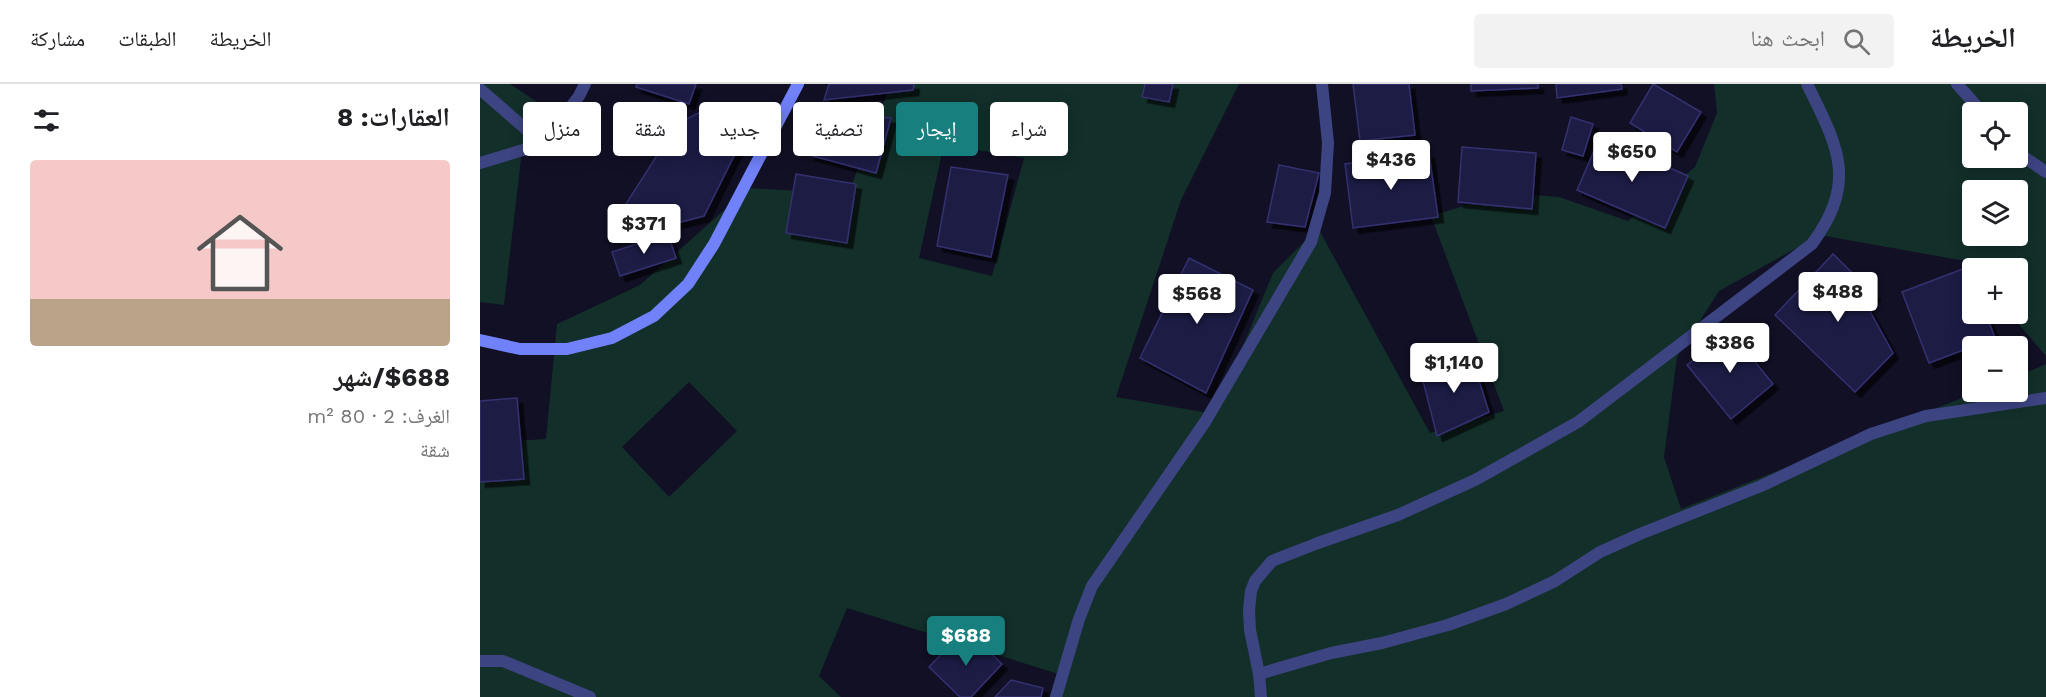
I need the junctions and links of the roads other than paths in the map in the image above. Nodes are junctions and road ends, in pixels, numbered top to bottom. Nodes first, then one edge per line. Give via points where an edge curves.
1 (585, 84) edge
2 (798, 84) edge
3 (1322, 84) edge
4 (1807, 84) edge
5 (1957, 84) edge
6 (480, 89) edge
7 (572, 102) edge
8 (1973, 102) edge
9 (523, 126) edge
10 (523, 150) edge
11 (2028, 160) edge
12 (480, 163) edge
13 (2046, 172) edge
14 (480, 340) edge
15 (2046, 398) edge
16 (480, 661) edge
17 (1258, 674) junction
18 (590, 697) edge
19 (1056, 697) edge
20 (1261, 697) edge

1 - 7 street
2 - 14 main road via 714,244 688,284 654,315 612,338 567,349 520,350
3 - 19 street via 1328,143 1325,193 1311,242 1205,422 1092,586
4 - 17 street via 1838,158 1838,196 1812,244 1578,422 1475,480 1409,510 1272,561 1251,591 1250,630
5 - 8 street
6 - 9 street
10 - 12 street
11 - 13 street
15 - 17 street via 1926,416 1871,434 1750,491 1600,552 1555,581 1506,604 1382,644 1330,653
16 - 18 street via 503,661
17 - 20 street

